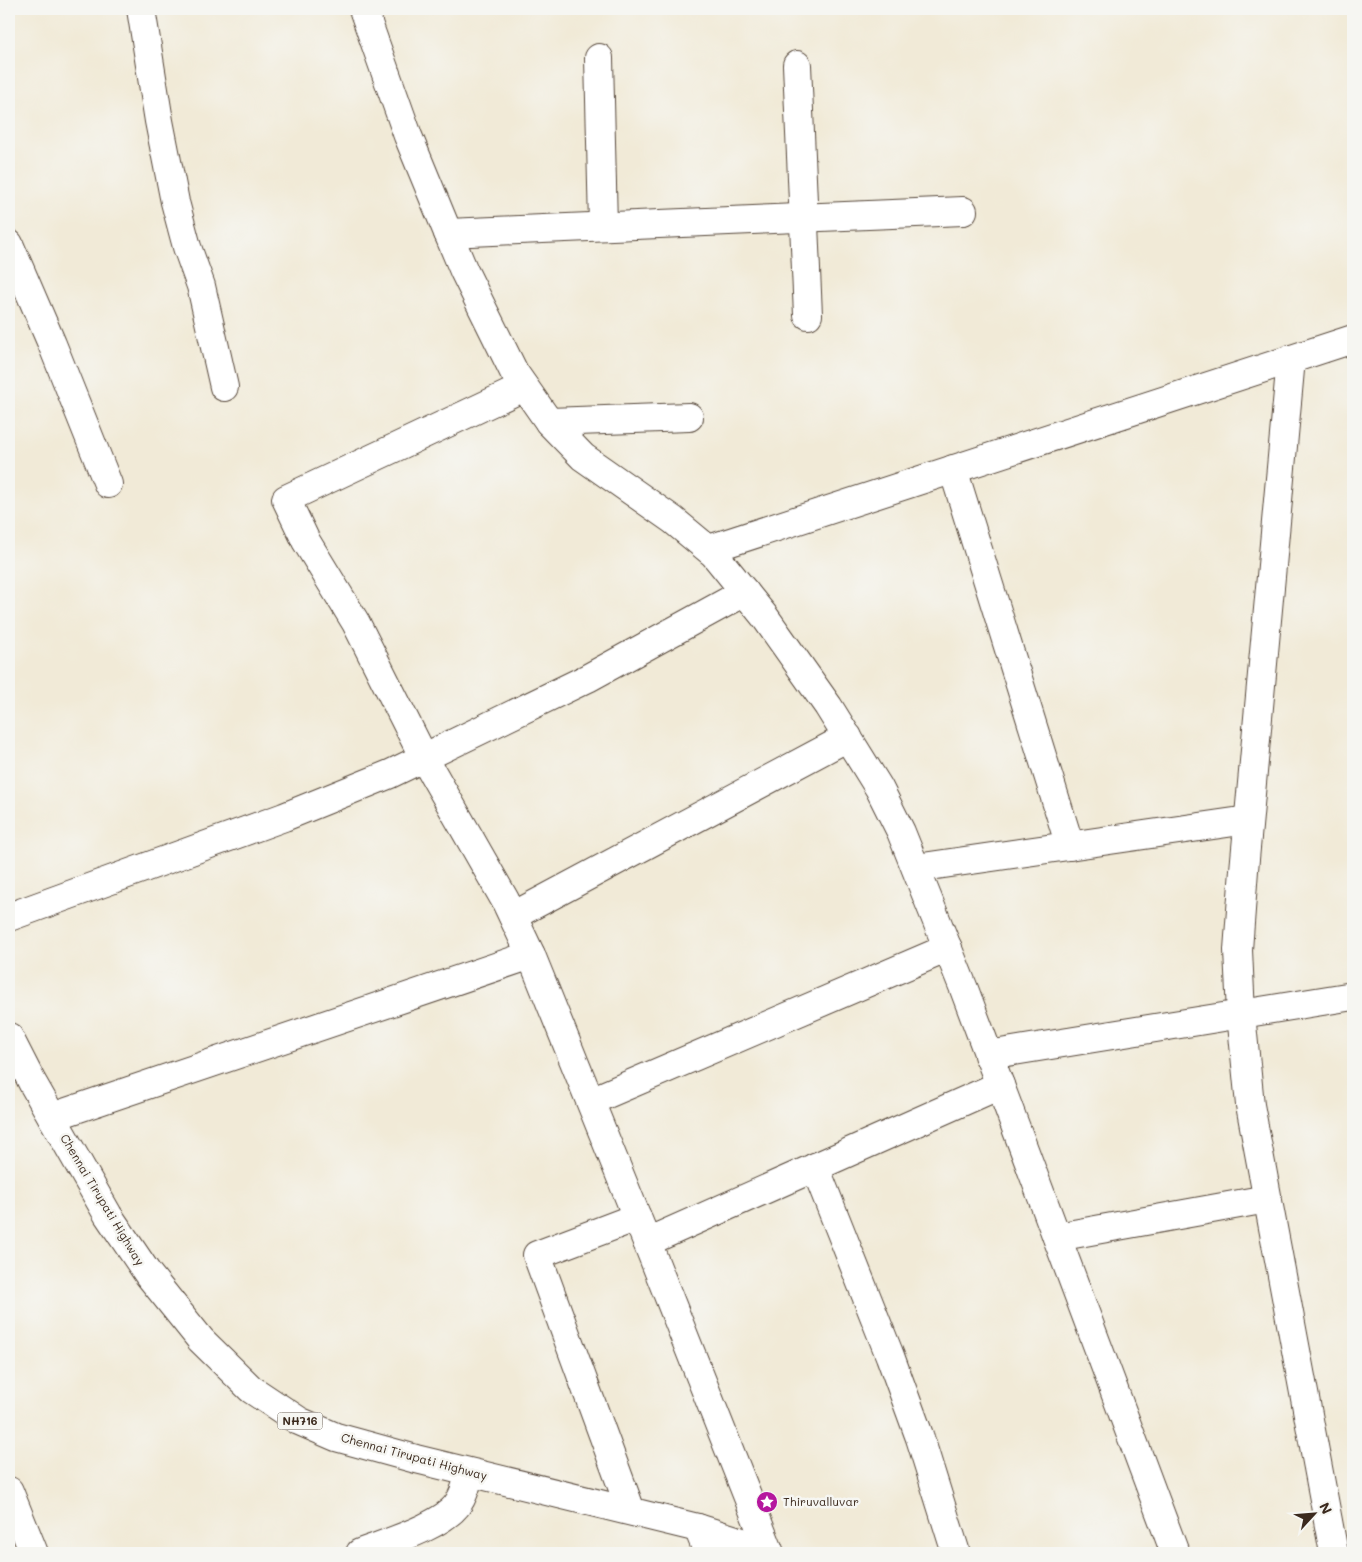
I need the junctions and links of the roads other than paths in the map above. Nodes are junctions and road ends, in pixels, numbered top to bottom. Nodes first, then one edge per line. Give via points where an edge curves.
1 (141, 9) edge
2 (363, 9) edge
3 (599, 58) dead end
4 (797, 65) dead end
5 (963, 211) dead end
6 (804, 218) junction
7 (603, 226) junction
8 (448, 233) junction
9 (9, 244) edge
10 (808, 315) dead end
11 (1353, 339) edge
12 (1292, 359) junction
13 (224, 387) dead end
14 (524, 387) junction
15 (688, 418) dead end
16 (549, 422) junction
17 (953, 469) junction
18 (108, 484) dead end
19 (709, 549) junction
20 (745, 592) junction
21 (848, 737) junction
22 (424, 758) junction
23 (1248, 820) junction
24 (1070, 846) junction
25 (916, 868) junction
26 (512, 916) junction
27 (9, 917) edge
28 (948, 948) junction
29 (531, 955) junction
30 (1353, 996) edge
31 (1241, 1014) junction
32 (9, 1037) edge
33 (988, 1055) junction
34 (1000, 1085) junction
35 (591, 1101) junction
36 (52, 1117) junction
37 (815, 1167) junction
38 (1268, 1199) junction
39 (637, 1217) junction
40 (1057, 1238) junction
41 (648, 1242) junction
42 (470, 1472) junction
43 (9, 1491) edge
44 (631, 1511) junction
45 (698, 1528) junction
46 (34, 1553) edge
47 (360, 1553) edge
48 (708, 1553) edge
49 (770, 1553) edge
50 (956, 1553) edge
51 (1174, 1553) edge
52 (1334, 1553) edge

1 - 13 street via 175,202 201,286
2 - 8 street via 408,136
3 - 7 street
4 - 6 street
5 - 6 street
6 - 7 street
6 - 10 street
7 - 8 street
8 - 14 street
9 - 18 street
11 - 12 street
12 - 17 street
12 - 23 street
14 - 16 street
14 - 22 street via 286,499 306,541 356,623
15 - 16 street
16 - 19 street via 583,456
17 - 19 street
17 - 24 street
19 - 20 street
20 - 21 street
20 - 22 street via 588,678
21 - 25 street via 902,832
21 - 26 street
22 - 26 street
22 - 27 street via 284,817
23 - 24 street
23 - 31 street via 1238,950
24 - 25 street
25 - 28 street
26 - 29 street
28 - 33 street
28 - 35 street
29 - 35 street
29 - 36 street
30 - 31 street
31 - 33 street
31 - 38 street via 1250,1106
32 - 36 street, Chennai Tirupati Highway / NH716
33 - 34 street
34 - 37 street
34 - 40 street
35 - 39 street
36 - 42 street, Chennai Tirupati Highway / NH716 via 108,1215 148,1274 201,1340 251,1389 299,1421 336,1437
37 - 41 street
37 - 50 street via 920,1438
38 - 40 street
38 - 52 street
39 - 41 street
39 - 44 street via 537,1255
40 - 51 street
41 - 49 street
42 - 44 street, Chennai Tirupati Highway / NH716
42 - 47 street via 459,1503 448,1515
43 - 46 street
44 - 45 street, Chennai Tirupati Highway / NH716
45 - 48 street
45 - 49 street, Chennai Tirupati Highway / NH716

